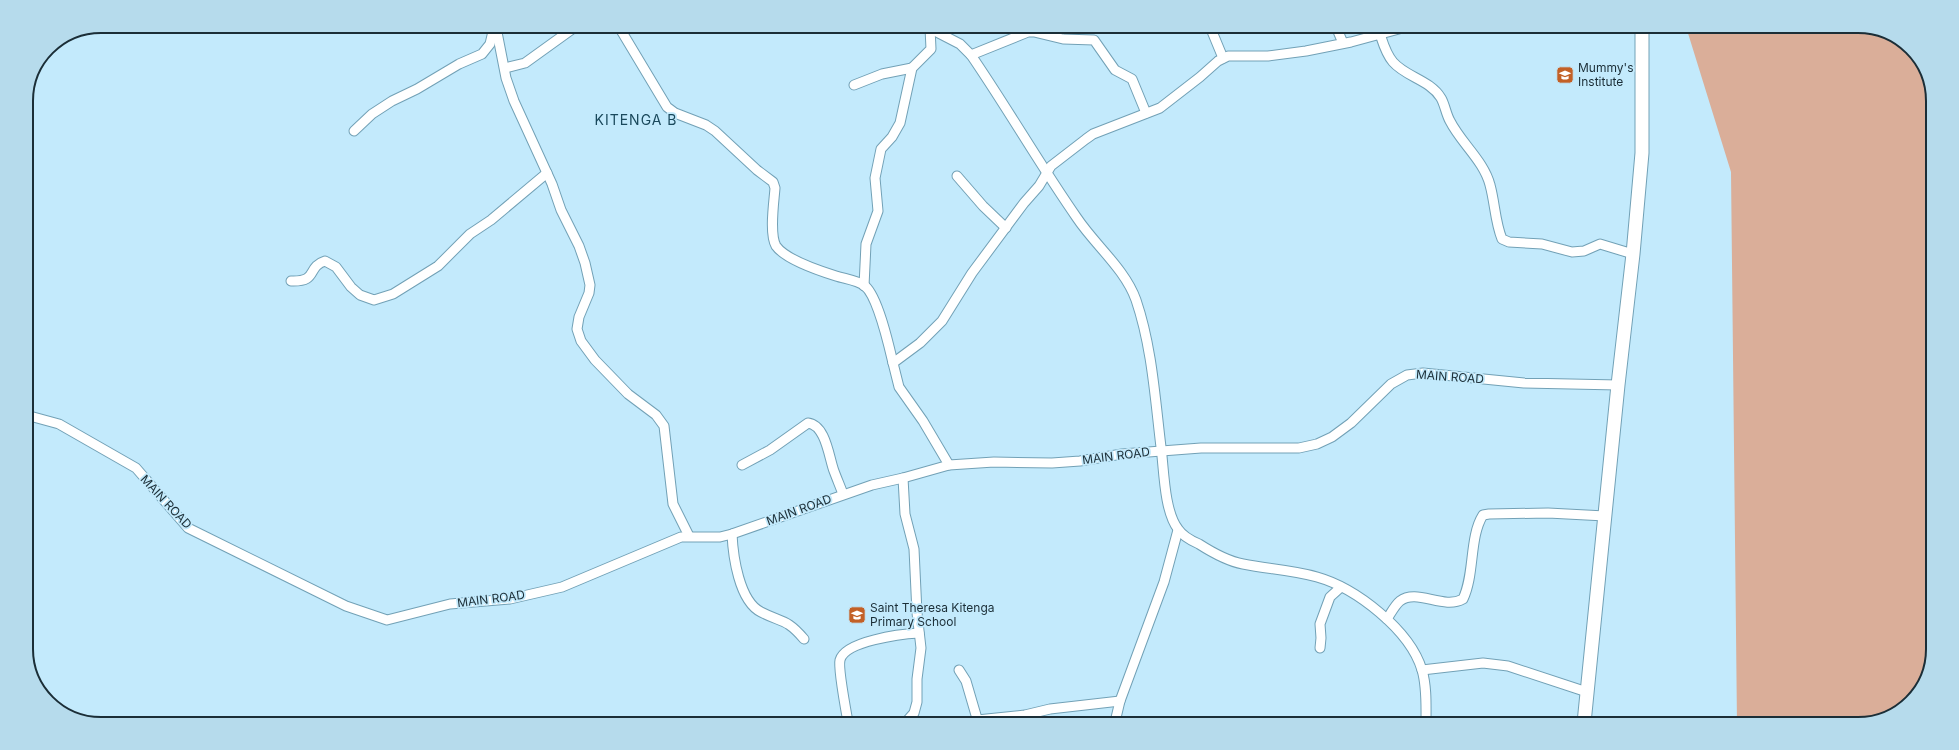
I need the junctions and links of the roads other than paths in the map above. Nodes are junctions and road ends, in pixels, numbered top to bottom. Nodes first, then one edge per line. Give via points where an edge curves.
1 (493, 33) edge
2 (496, 33) edge
3 (567, 33) edge
4 (623, 33) edge
5 (930, 33) edge
6 (939, 33) edge
7 (1026, 33) edge
8 (1038, 33) edge
9 (1213, 33) edge
10 (1339, 33) edge
11 (1384, 33) edge
12 (1642, 33) edge
13 (1380, 34) junction
14 (1343, 44) junction
15 (971, 56) junction
16 (1223, 58) junction
17 (505, 68) junction
18 (912, 68) junction
19 (854, 85) dead end
20 (1146, 113) junction
21 (354, 132) dead end
22 (547, 173) junction
23 (1047, 173) junction
24 (957, 176) dead end
25 (1006, 228) junction
26 (1633, 254) junction
27 (291, 281) dead end
28 (864, 286) junction
29 (893, 363) junction
30 (1618, 385) junction
31 (33, 417) edge
32 (1162, 451) junction
33 (742, 465) dead end
34 (949, 465) junction
35 (903, 478) junction
36 (843, 494) junction
37 (1605, 516) junction
38 (1178, 530) junction
39 (732, 534) junction
40 (689, 536) junction
41 (1341, 587) junction
42 (1387, 618) junction
43 (918, 633) junction
44 (804, 639) dead end
45 (1320, 648) dead end
46 (959, 670) dead end
47 (1422, 670) junction
48 (1587, 692) junction
49 (1120, 701) junction
50 (847, 717) edge
51 (910, 717) edge
52 (976, 717) edge
53 (1009, 717) edge
54 (1116, 717) edge
55 (1426, 717) edge
56 (1585, 717) edge

1 - 21 street via 490,44 482,54 392,101 372,114
2 - 17 street
3 - 17 street via 526,63
4 - 28 street via 667,107 675,113 706,125 773,182 773,237 776,246 815,269
5 - 18 street via 931,49
6 - 15 street via 960,44
7 - 15 street
8 - 20 street via 1063,39 1094,40 1115,70 1132,79
9 - 16 street
10 - 14 street
11 - 13 street
12 - 26 main road via 1642,153
13 - 14 street
13 - 26 street via 1392,61 1437,92 1442,100 1450,121 1490,184 1502,239 1509,242 1542,244 1572,252 1584,251 1600,244
14 - 16 street via 1268,56 1234,55
15 - 23 street
16 - 20 street via 1169,102
17 - 22 street via 514,101
18 - 19 street via 882,74
18 - 28 street via 900,123 881,148 875,178 878,211 866,244
20 - 23 street via 1093,134 1055,162
22 - 27 street via 500,214 470,234 438,266 394,294 374,300 360,296 336,267 325,261 320,263 308,279
22 - 40 street via 587,270 589,293 577,329 581,341 595,360 628,394 656,415 664,426 673,504
23 - 25 street
23 - 32 street via 1078,221 1122,275 1135,297 1146,340
24 - 25 street
25 - 29 street via 972,273 942,320 920,342
26 - 30 main road
28 - 29 street via 882,323
29 - 34 street via 899,388 923,421
30 - 32 street, MAIN ROAD via 1524,383 1423,373 1407,374 1391,384 1351,423 1317,444 1299,448 1238,447
30 - 37 main road
31 - 40 street, MAIN ROAD via 59,424 136,468 188,528 346,606 387,620 450,604 510,599 562,587 681,537
32 - 34 street, MAIN ROAD via 1080,461
32 - 38 street via 1166,491
33 - 36 street via 770,450 808,423 812,424 824,440
34 - 35 street, MAIN ROAD
35 - 36 street, MAIN ROAD via 872,484
35 - 43 street via 905,508 914,550
36 - 39 street, MAIN ROAD
37 - 42 street via 1531,513 1483,516 1477,527 1470,577 1463,599 1451,603 1411,597 1399,602
37 - 48 main road
38 - 41 street via 1196,543 1232,561 1316,576
38 - 49 street via 1164,582
39 - 40 street, MAIN ROAD via 720,537
39 - 44 street via 736,566 746,597 752,606 786,621
41 - 42 street
41 - 45 street via 1330,597 1320,624
42 - 47 street via 1410,646
43 - 50 street via 876,640 844,652 840,662
43 - 51 street via 921,648 916,680 917,702
46 - 52 street via 966,681
47 - 48 street via 1483,663 1508,666
47 - 55 street
48 - 56 main road
49 - 53 street via 1050,709
49 - 54 street

